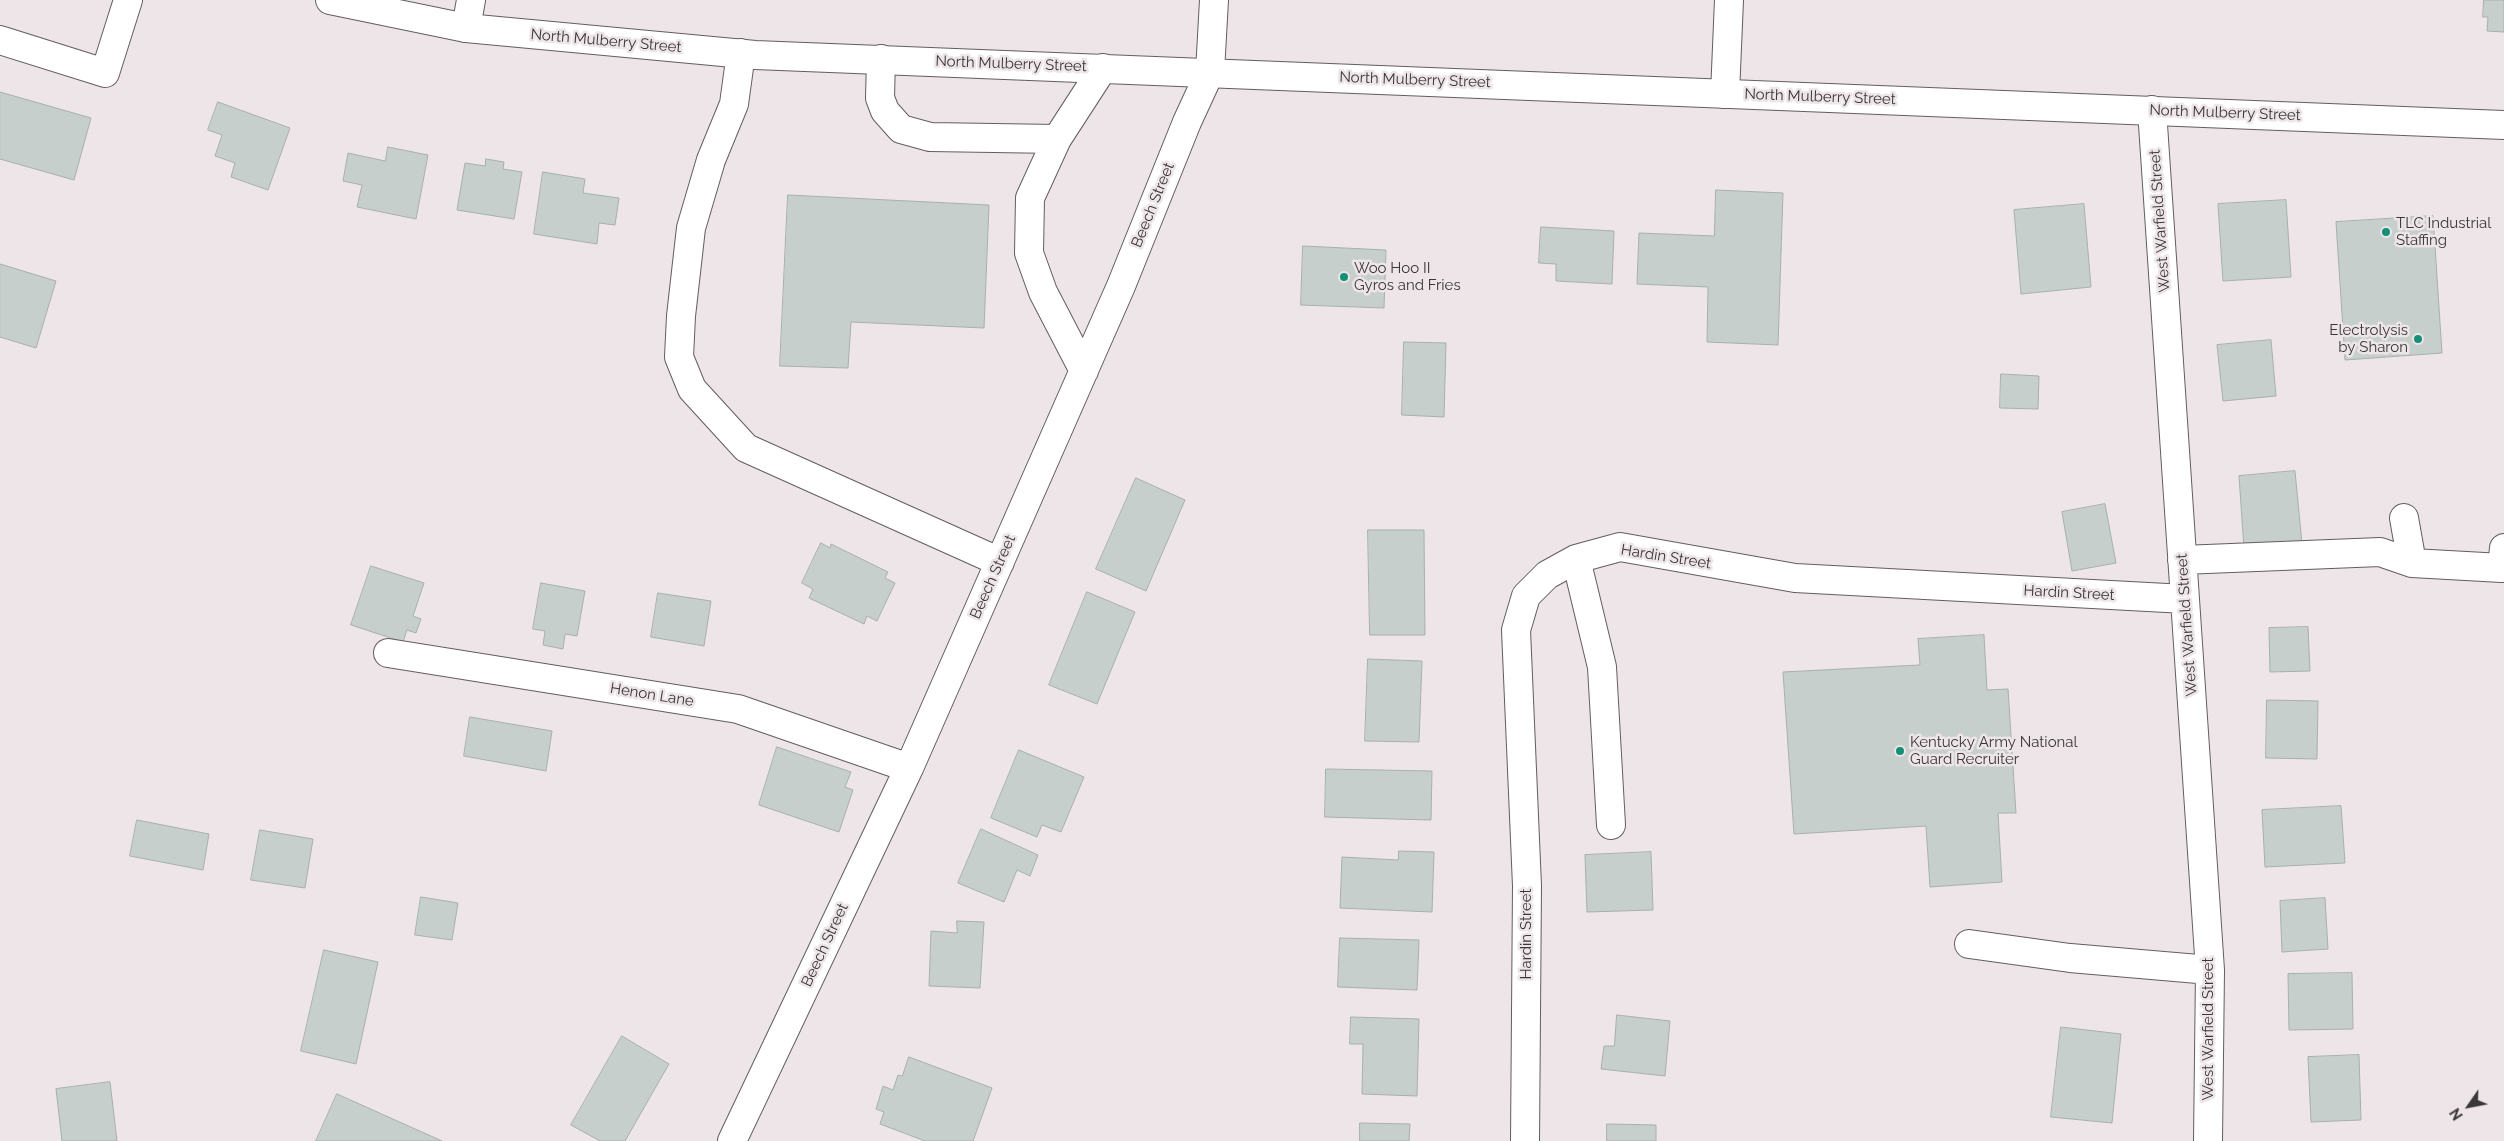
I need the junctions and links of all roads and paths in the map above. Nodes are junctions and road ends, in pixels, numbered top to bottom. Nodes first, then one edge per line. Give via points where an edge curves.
1 (128, 0) edge
2 (330, 0) edge
3 (471, 0) edge
4 (1214, 0) edge
5 (1729, 0) edge
6 (466, 28) junction
7 (0, 40) edge
8 (741, 53) junction
9 (881, 59) junction
10 (1103, 68) junction
11 (1210, 72) junction
12 (1725, 94) junction
13 (2152, 110) junction
14 (2504, 125) edge
15 (1057, 139) junction
16 (1084, 371) junction
17 (2404, 518) dead end
18 (2504, 548) edge
19 (1576, 560) junction
20 (2182, 560) junction
21 (1000, 562) junction
22 (2412, 563) junction
23 (2185, 599) junction
24 (388, 653) dead end
25 (909, 768) junction
26 (1611, 825) dead end
27 (1969, 944) dead end
28 (2210, 970) junction
29 (732, 1141) edge
30 (1524, 1141) edge
31 (2208, 1141) edge

1 - 7 street via 105,74
2 - 6 street, North Mulberry Street
3 - 6 street
4 - 11 street, Beech Street
5 - 12 street
6 - 8 street, North Mulberry Street
8 - 9 street, North Mulberry Street
8 - 21 street via 734,104 711,160 691,228 679,358 692,390 746,448
9 - 10 street, North Mulberry Street
9 - 15 street via 880,98 885,111 901,129 930,137
10 - 11 street, North Mulberry Street
10 - 15 street
11 - 12 street, North Mulberry Street
11 - 16 street, Beech Street
12 - 13 street, North Mulberry Street
13 - 14 street, North Mulberry Street
13 - 20 street, West Warfield Street
15 - 16 street via 1030,198 1029,253 1044,292
16 - 21 street, Beech Street
17 - 22 street
18 - 22 street via 2502,568
19 - 23 street, Hardin Street via 1620,547 1795,578
19 - 26 street via 1602,667
19 - 30 street, Hardin Street via 1547,575 1526,596 1516,630 1527,886
20 - 22 street via 2380,552
20 - 23 street, West Warfield Street
21 - 25 street, Beech Street
23 - 28 street, West Warfield Street
24 - 25 street, Henon Lane via 738,709
25 - 29 street, Beech Street
27 - 28 street via 2070,958
28 - 31 street, West Warfield Street

